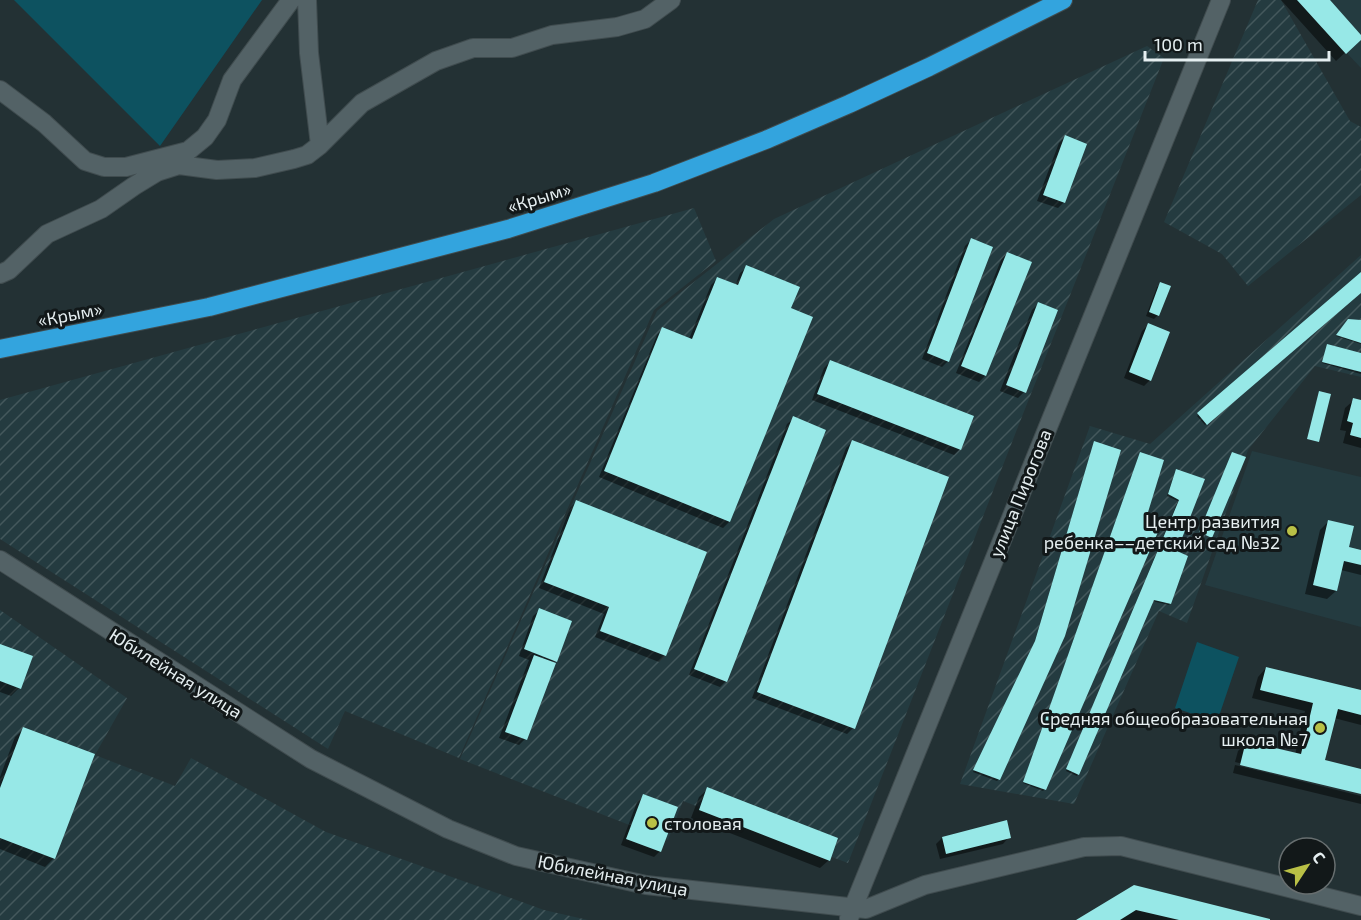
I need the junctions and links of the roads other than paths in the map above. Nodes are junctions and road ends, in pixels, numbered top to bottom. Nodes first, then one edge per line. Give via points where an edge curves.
1 (291, 0) edge
2 (307, 0) edge
3 (671, 0) edge
4 (1063, 0) edge
5 (1221, 0) edge
6 (0, 90) edge
7 (320, 146) junction
8 (126, 167) junction
9 (134, 186) junction
10 (0, 274) edge
11 (0, 349) edge
12 (0, 560) edge
13 (1361, 906) edge
14 (851, 915) edge

1 - 8 street via 232,80 217,120 205,137 189,151
2 - 7 street
3 - 7 street via 645,19 617,27 552,34 512,48 473,48 436,61 362,104
4 - 11 highway, «Крым» via 849,104 654,183 508,229 209,307
5 - 14 street, улица Пирогова
6 - 8 street via 85,160 104,167
7 - 9 street via 300,157 255,168 217,170 179,165
8 - 9 street
9 - 10 street via 101,209 48,234
12 - 14 street, Юбилейная улица via 311,759 448,829 516,856 646,885
13 - 14 street, Юбилейная улица via 1121,846 1083,847 925,885

